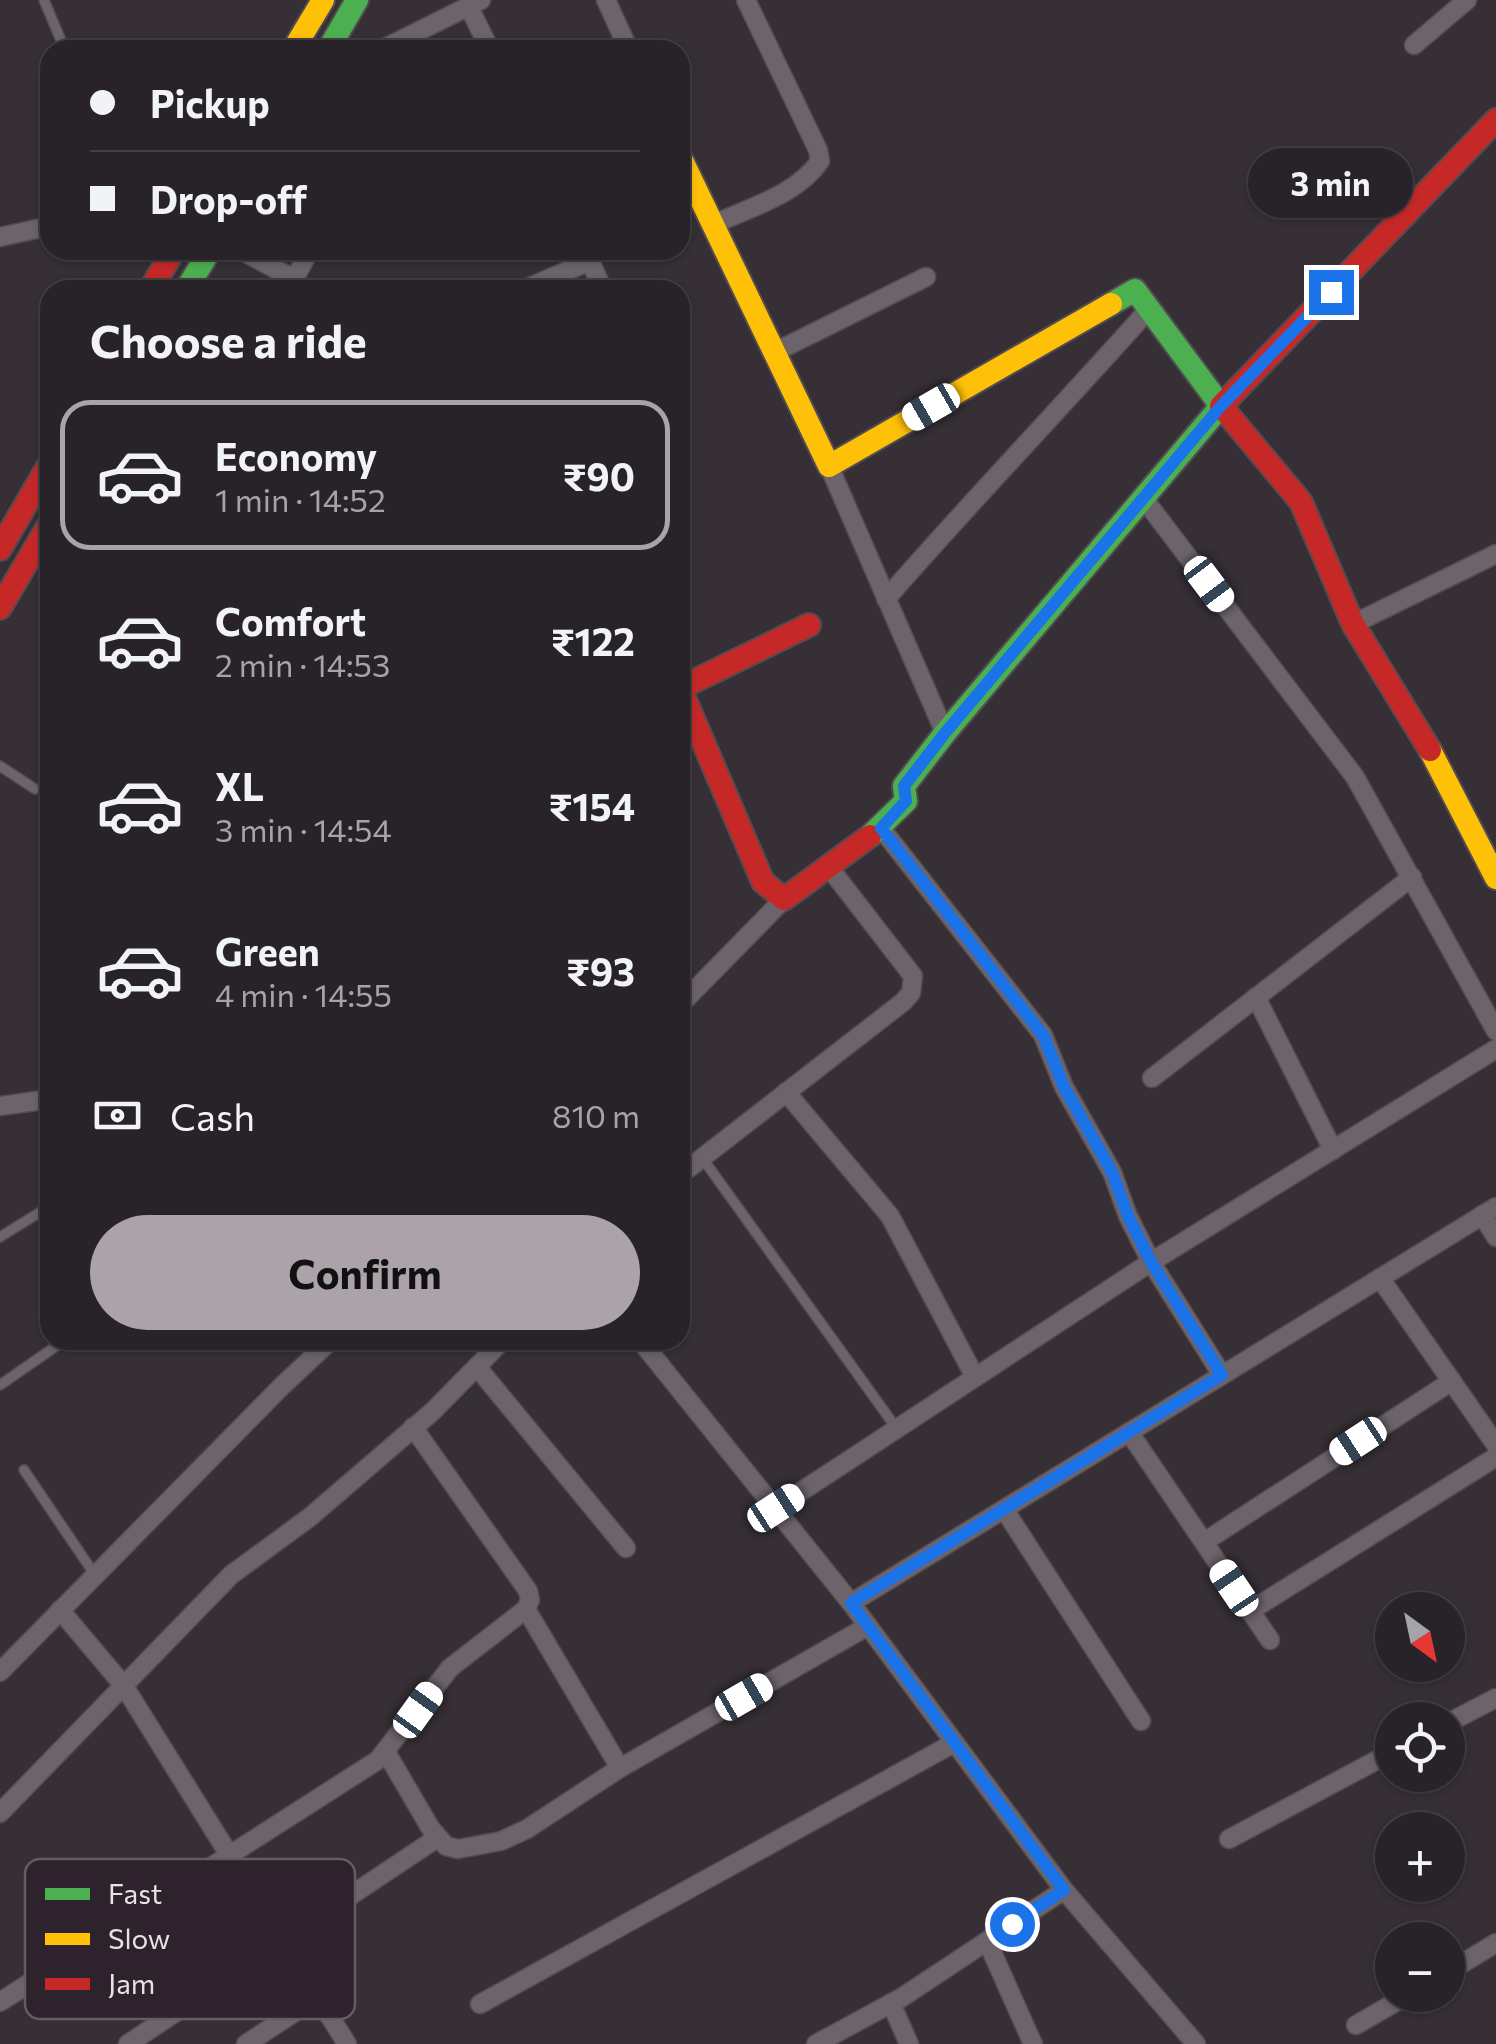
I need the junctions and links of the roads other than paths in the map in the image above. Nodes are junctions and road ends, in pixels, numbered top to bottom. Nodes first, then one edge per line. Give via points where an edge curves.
1 (44, 0) edge
2 (323, 0) edge
3 (357, 0) edge
4 (606, 0) edge
5 (746, 0) edge
6 (475, 3) edge
7 (1456, 4) edge
8 (425, 29) junction
9 (62, 40) edge
10 (299, 40) edge
11 (333, 40) edge
12 (401, 40) edge
13 (420, 40) edge
14 (487, 40) edge
15 (625, 40) edge
16 (1414, 45) dead end
17 (1496, 120) edge
18 (690, 177) edge
19 (712, 224) junction
20 (40, 228) edge
21 (0, 236) edge
22 (256, 260) edge
23 (578, 260) edge
24 (926, 277) dead end
25 (283, 280) edge
26 (541, 280) edge
27 (1150, 309) junction
28 (773, 353) junction
29 (1221, 406) junction
30 (829, 466) junction
31 (40, 480) edge
32 (1144, 499) junction
33 (40, 540) edge
34 (0, 549) edge
35 (1496, 554) edge
36 (886, 599) junction
37 (0, 608) edge
38 (810, 624) dead end
39 (1353, 624) junction
40 (690, 683) edge
41 (690, 728) edge
42 (945, 733) junction
43 (0, 766) edge
44 (35, 789) dead end
45 (881, 828) junction
46 (828, 866) junction
47 (1412, 878) junction
48 (1496, 878) edge
49 (784, 899) junction
50 (690, 996) edge
51 (1256, 997) junction
52 (1496, 1031) edge
53 (1496, 1048) edge
54 (1152, 1078) dead end
55 (786, 1092) junction
56 (40, 1100) edge
57 (0, 1106) edge
58 (1332, 1150) junction
59 (702, 1156) junction
60 (690, 1166) edge
61 (1489, 1211) edge
62 (40, 1212) edge
63 (0, 1237) edge
64 (1496, 1237) edge
65 (1151, 1262) junction
66 (1380, 1278) junction
67 (51, 1350) edge
68 (321, 1350) edge
69 (493, 1350) edge
70 (648, 1350) edge
71 (477, 1367) junction
72 (1222, 1375) junction
73 (974, 1378) junction
74 (1452, 1381) junction
75 (0, 1385) edge
76 (412, 1426) junction
77 (896, 1429) junction
78 (1129, 1432) junction
79 (1496, 1445) edge
80 (1496, 1456) edge
81 (24, 1470) dead end
82 (776, 1508) junction
83 (1004, 1509) junction
84 (1204, 1542) junction
85 (626, 1548) dead end
86 (95, 1575) junction
87 (851, 1603) junction
88 (526, 1609) junction
89 (60, 1610) junction
90 (1250, 1611) junction
91 (868, 1626) junction
92 (1270, 1640) dead end
93 (0, 1672) edge
94 (124, 1686) junction
95 (1496, 1698) edge
96 (1465, 1714) edge
97 (1142, 1721) dead end
98 (954, 1743) junction
99 (386, 1752) junction
100 (1375, 1761) edge
101 (620, 1768) junction
102 (0, 1813) edge
103 (437, 1838) junction
104 (1229, 1839) dead end
105 (230, 1856) junction
106 (225, 1859) edge
107 (232, 1859) edge
108 (1064, 1890) junction
109 (355, 1894) edge
110 (987, 1941) junction
111 (1496, 1943) edge
112 (1465, 1962) edge
113 (25, 1986) edge
114 (0, 2002) edge
115 (890, 2003) junction
116 (480, 2004) dead end
117 (1379, 2012) edge
118 (166, 2019) edge
119 (284, 2019) edge
120 (332, 2019) edge
121 (1356, 2026) dead end
122 (128, 2044) edge
123 (246, 2044) edge
124 (347, 2044) edge
125 (816, 2044) edge
126 (908, 2044) edge
127 (1033, 2044) edge
128 (1196, 2044) edge

1 - 9 lane
2 - 10 main road
3 - 11 main road
4 - 15 street
5 - 19 street via 820,161 794,187
6 - 8 street
6 - 14 street
7 - 16 street
8 - 12 street
8 - 13 street
17 - 29 main road
18 - 19 main road
19 - 28 main road
20 - 21 street
22 - 25 street
23 - 26 street
24 - 28 street
27 - 29 main road
27 - 30 main road via 1135,290
27 - 36 street
28 - 30 main road
29 - 32 main road
29 - 39 main road via 1302,502
30 - 36 street
31 - 34 main road
32 - 42 main road
32 - 47 street via 1340,754
33 - 37 main road
35 - 39 street
36 - 42 street
38 - 40 main road
39 - 48 main road via 1423,736
41 - 49 main road via 763,882
42 - 45 main road via 904,786 906,801
43 - 44 lane
45 - 46 main road
45 - 65 street via 1043,1035
46 - 49 main road
46 - 55 street via 914,983 903,1002
47 - 51 street
47 - 52 street
49 - 50 street
51 - 54 street
51 - 58 street
53 - 58 street
55 - 59 street
55 - 73 street via 890,1216
56 - 57 street
58 - 65 street
59 - 60 street
59 - 77 lane
61 - 64 street
61 - 66 street
62 - 63 lane
65 - 72 street
65 - 73 street
66 - 72 street
66 - 74 street
67 - 75 lane
68 - 86 street
69 - 71 street
70 - 82 street
71 - 76 street
71 - 85 street
72 - 78 street
73 - 77 street
74 - 79 street
74 - 84 street
76 - 88 street via 528,1591
76 - 94 street via 310,1517 231,1575
77 - 82 street
78 - 83 street
78 - 84 street
80 - 90 street
81 - 86 lane
82 - 87 street
83 - 87 street
83 - 97 street
84 - 90 street
86 - 89 street
87 - 91 street
88 - 99 street via 450,1668
88 - 101 street
89 - 93 street
89 - 94 street
90 - 92 street
91 - 98 street
91 - 101 street
94 - 102 street
94 - 105 street
95 - 96 street
98 - 108 street
98 - 116 street
99 - 103 street
99 - 105 street
100 - 104 street
101 - 103 street via 515,1836 458,1849
103 - 109 street
105 - 106 street
105 - 107 street
108 - 110 street
108 - 128 street
110 - 115 street
110 - 127 street
111 - 112 street
113 - 114 street
115 - 125 street
115 - 126 street
117 - 121 street
118 - 122 street
119 - 123 street
120 - 124 street

